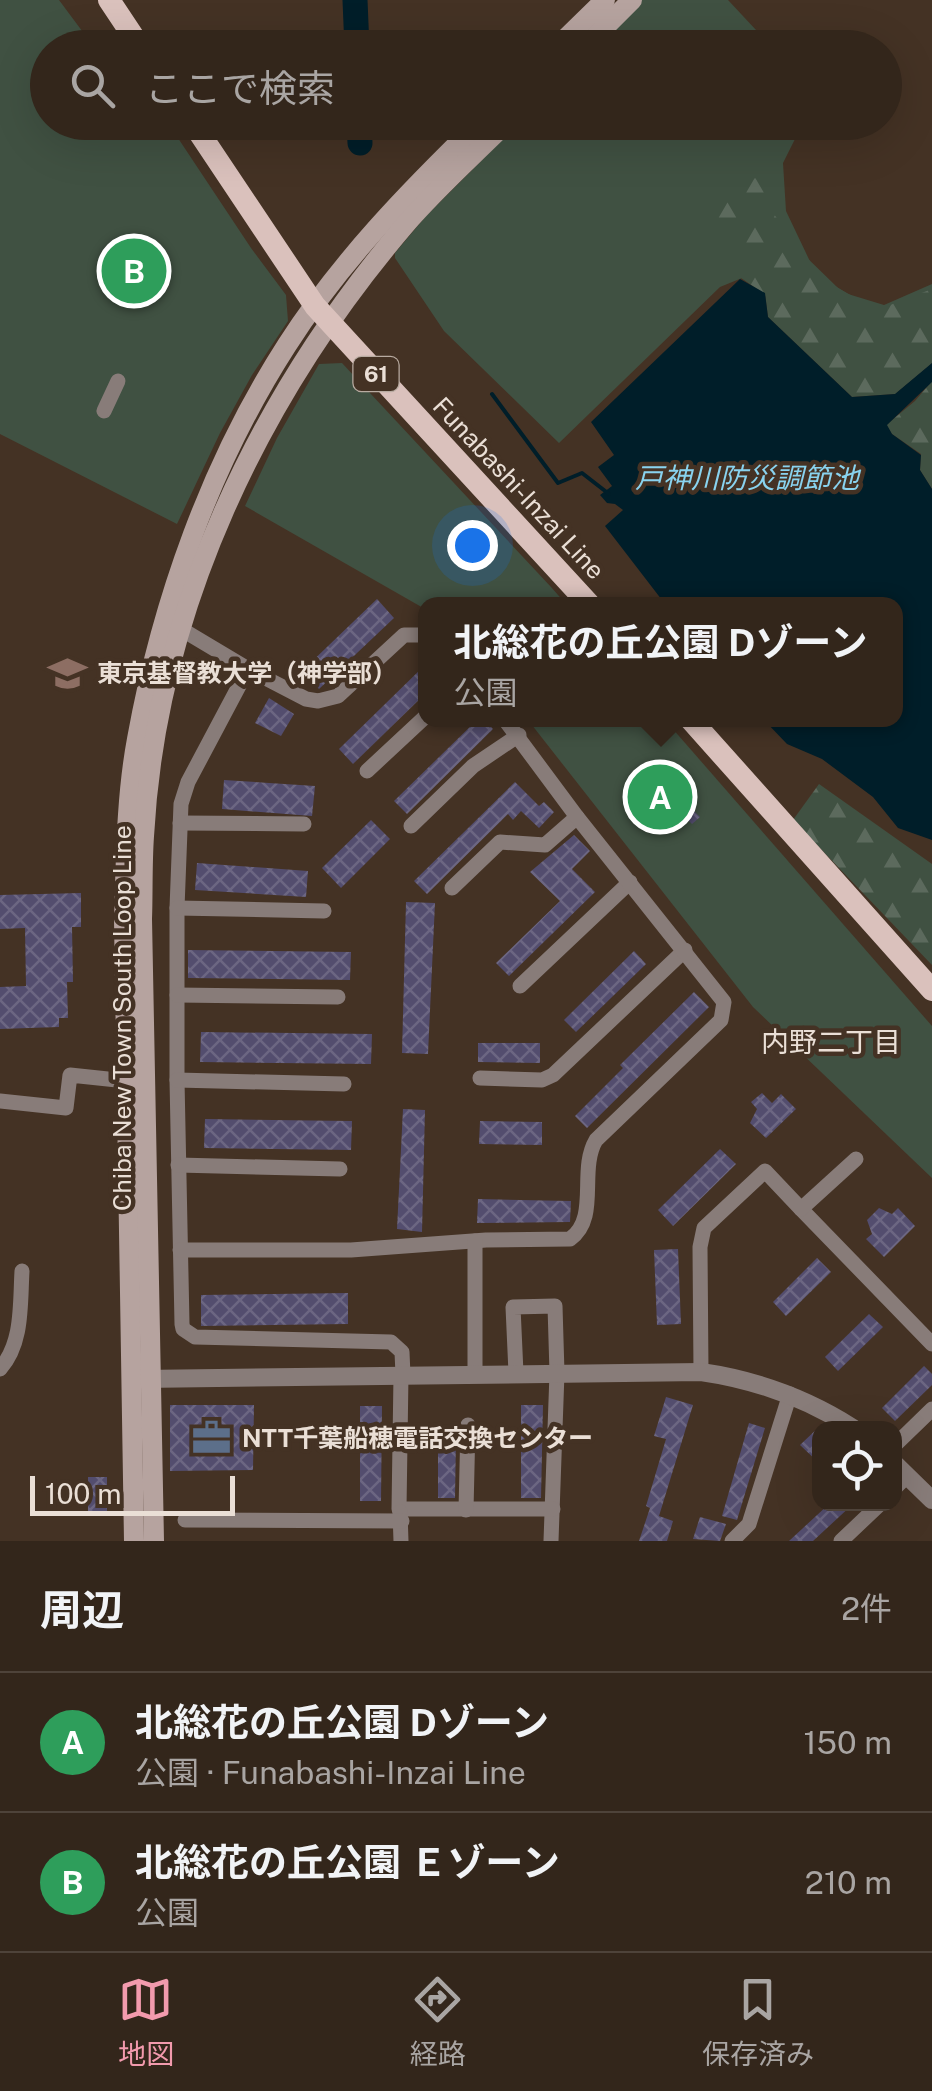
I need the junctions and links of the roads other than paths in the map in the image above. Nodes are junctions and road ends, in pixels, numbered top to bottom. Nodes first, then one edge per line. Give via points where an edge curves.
1 (109, 0) edge
2 (605, 0) edge
3 (632, 0) edge
4 (129, 30) edge
5 (574, 30) edge
6 (602, 30) edge
7 (204, 140) edge
8 (462, 140) edge
9 (489, 140) edge
10 (323, 315) junction
11 (118, 381) dead end
12 (104, 412) dead end
13 (583, 597) edge
14 (172, 624) junction
15 (418, 634) edge
16 (248, 669) junction
17 (418, 724) edge
18 (511, 727) edge
19 (697, 727) edge
20 (519, 736) junction
21 (368, 771) dead end
22 (578, 817) junction
23 (180, 823) junction
24 (304, 824) dead end
25 (411, 826) dead end
26 (630, 882) junction
27 (452, 888) dead end
28 (177, 908) junction
29 (324, 911) dead end
30 (684, 950) junction
31 (520, 986) dead end
32 (932, 990) edge
33 (177, 995) junction
34 (338, 997) dead end
35 (480, 1078) dead end
36 (177, 1080) junction
37 (136, 1082) junction
38 (344, 1084) dead end
39 (0, 1101) edge
40 (856, 1159) dead end
41 (178, 1166) junction
42 (340, 1169) dead end
43 (802, 1209) junction
44 (476, 1241) junction
45 (180, 1250) junction
46 (22, 1271) dead end
47 (932, 1344) edge
48 (0, 1369) edge
49 (701, 1372) junction
50 (557, 1373) junction
51 (475, 1374) junction
52 (516, 1374) junction
53 (402, 1376) junction
54 (141, 1379) junction
55 (790, 1394) junction
56 (932, 1410) edge
57 (840, 1421) edge
58 (468, 1425) dead end
59 (902, 1438) edge
60 (902, 1478) edge
61 (932, 1500) edge
62 (552, 1509) junction
63 (466, 1510) junction
64 (873, 1511) edge
65 (400, 1515) junction
66 (185, 1520) dead end
67 (134, 1541) edge
68 (154, 1541) edge
69 (401, 1541) edge
70 (552, 1541) edge
71 (732, 1541) edge
72 (841, 1541) edge

1 - 4 main road
2 - 5 main road
3 - 6 main road
7 - 10 main road, Funabashi-Inzai Line / 61
8 - 10 main road, Chiba New Town South Loop Line via 374,230
9 - 10 main road, Chiba New Town South Loop Line
10 - 13 main road, Funabashi-Inzai Line / 61
10 - 14 main road, Chiba New Town South Loop Line
11 - 12 street
14 - 16 street
14 - 37 main road, Chiba New Town South Loop Line via 136,741 126,833
15 - 16 street via 398,639 325,702
16 - 23 street via 188,782
17 - 21 street
18 - 20 street
19 - 32 main road
20 - 22 street
20 - 25 street via 473,766
22 - 26 street
22 - 27 street via 546,845 500,842
23 - 24 street
23 - 28 street
26 - 30 street
26 - 31 street
28 - 29 street
28 - 33 street
30 - 35 street via 546,1079
30 - 44 street via 725,1011 593,1144 586,1220 578,1234 561,1242
33 - 34 street
33 - 36 street
36 - 38 street
36 - 41 street
37 - 39 street via 70,1076 66,1108
37 - 54 main road, Chiba New Town South Loop Line
40 - 43 street
41 - 42 street
41 - 45 street
43 - 47 street
43 - 49 street via 765,1171 704,1228
44 - 45 street via 351,1250
44 - 51 street
45 - 53 street via 182,1324 190,1336 391,1342 402,1352
46 - 48 street via 17,1336
49 - 50 street
49 - 55 street
50 - 52 street
50 - 52 street via 554,1306 513,1307
50 - 62 street
51 - 52 street
51 - 53 street
53 - 54 street
53 - 65 street
54 - 67 main road, Chiba New Town South Loop Line
54 - 68 main road, Chiba New Town South Loop Line
55 - 57 street
55 - 71 street via 749,1524
56 - 59 street
58 - 63 street
60 - 61 street
62 - 63 street
62 - 70 street
63 - 65 street
64 - 72 street
65 - 66 street
65 - 69 street

